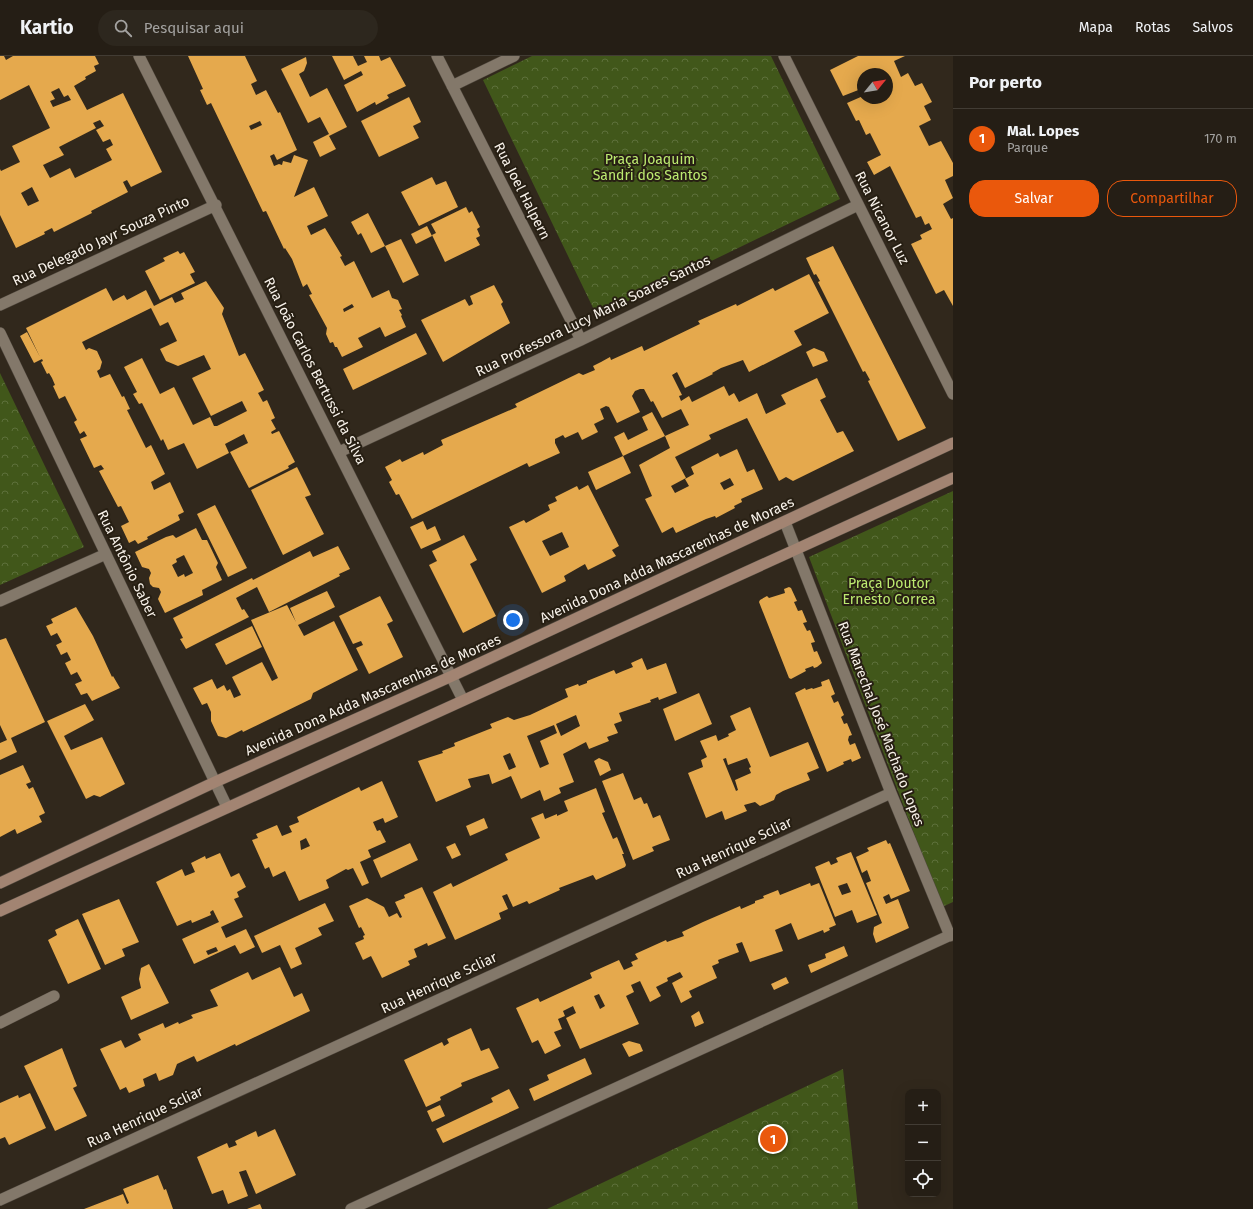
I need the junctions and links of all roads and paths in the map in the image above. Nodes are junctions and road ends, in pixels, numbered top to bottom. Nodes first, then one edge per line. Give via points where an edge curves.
1 (139, 56) edge
2 (437, 56) edge
3 (514, 56) edge
4 (784, 56) edge
5 (452, 86) junction
6 (216, 205) junction
7 (858, 205) junction
8 (0, 305) edge
9 (0, 333) edge
10 (581, 340) junction
11 (953, 394) edge
12 (953, 443) edge
13 (339, 452) junction
14 (953, 478) edge
15 (785, 522) junction
16 (797, 549) junction
17 (106, 554) junction
18 (0, 601) edge
19 (452, 676) junction
20 (463, 700) junction
21 (215, 782) junction
22 (891, 793) junction
23 (227, 807) junction
24 (0, 882) edge
25 (0, 911) edge
26 (951, 935) edge
27 (54, 996) dead end
28 (0, 1023) edge
29 (0, 1200) edge
30 (351, 1209) edge

1 - 6 street, Rua João Carlos Bertussi da Silva
2 - 5 street, Rua Joel Halpern
3 - 5 street
4 - 7 street, Rua Nicanor Luz
5 - 10 street, Rua Joel Halpern
6 - 8 street, Rua Delegado Jayr Souza Pinto
6 - 13 street, Rua João Carlos Bertussi da Silva
7 - 10 street, Rua Professora Lucy Maria Soares Santos
7 - 11 street, Rua Nicanor Luz
9 - 17 street, Rua Antônio Saber
10 - 13 street, Rua Professora Lucy Maria Soares Santos
12 - 15 main road, Avenida Dona Adda Mascarenhas de Moraes
13 - 19 street, Rua João Carlos Bertussi da Silva
14 - 16 main road
15 - 16 street, Rua Marechal José Machado Lopes
15 - 19 main road, Avenida Dona Adda Mascarenhas de Moraes
16 - 20 main road
16 - 22 street, Rua Marechal José Machado Lopes
17 - 18 street
17 - 21 street, Rua Antônio Saber
19 - 20 street, Rua João Carlos Bertussi da Silva
19 - 21 main road, Avenida Dona Adda Mascarenhas de Moraes
20 - 23 main road
21 - 23 street, Rua Antônio Saber
21 - 24 main road, Avenida Dona Adda Mascarenhas de Moraes
22 - 26 street, Rua Marechal José Machado Lopes
22 - 29 street, Rua Henrique Scliar
23 - 25 main road
26 - 30 street
27 - 28 street

